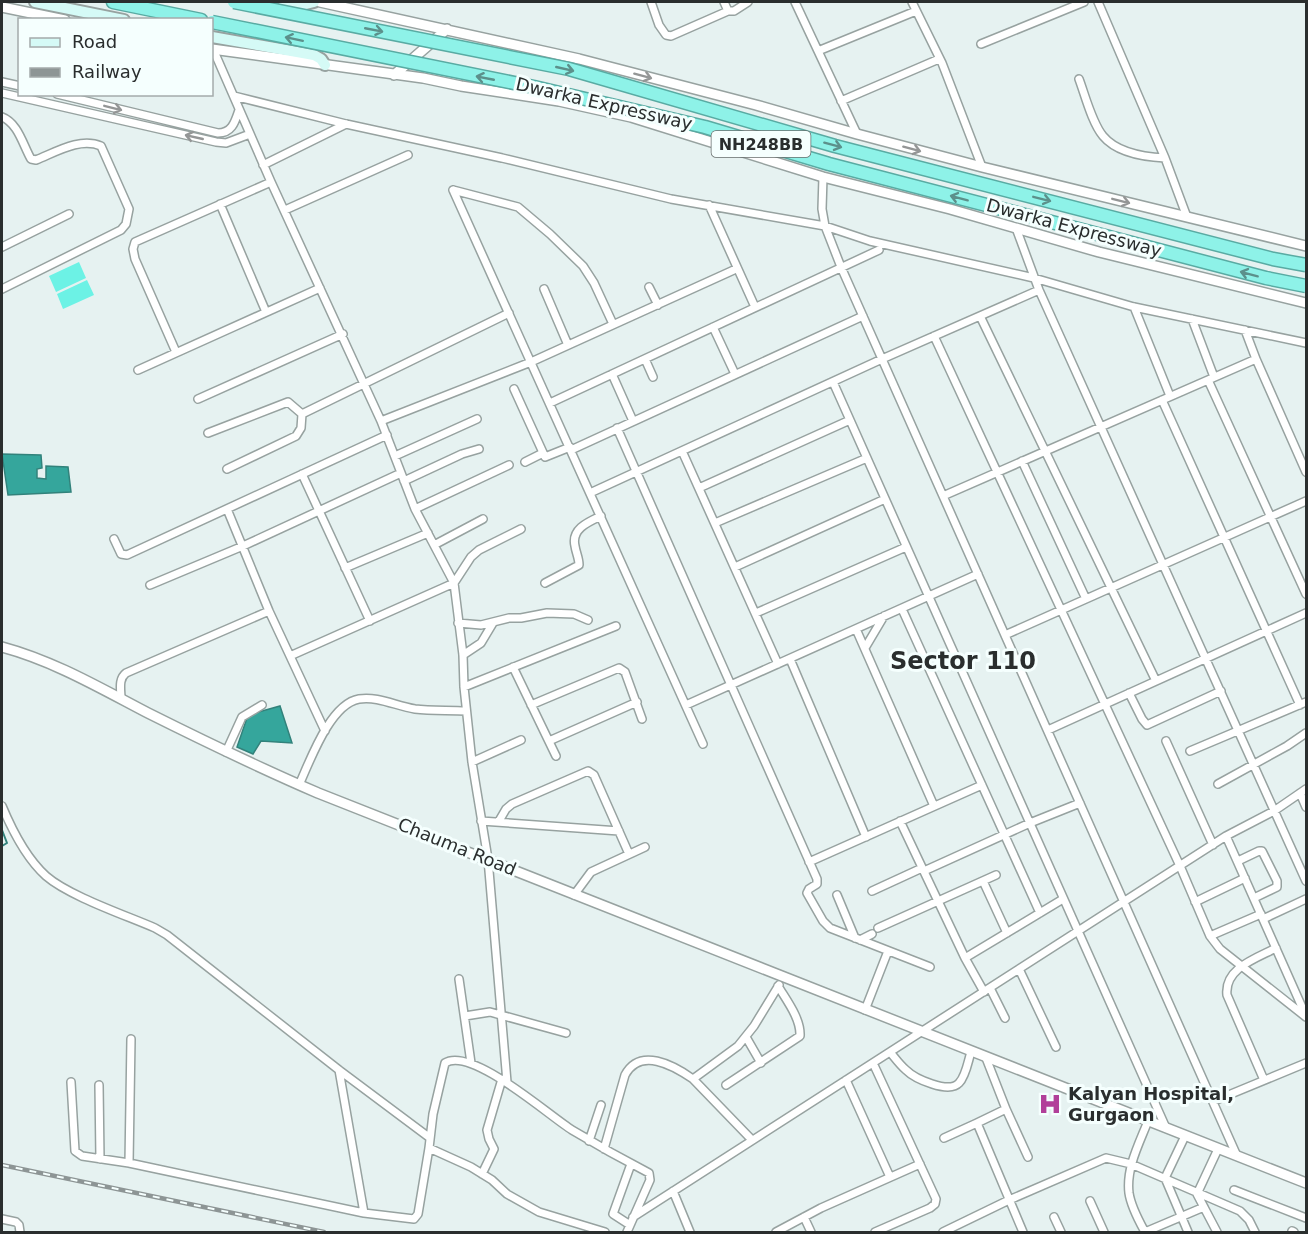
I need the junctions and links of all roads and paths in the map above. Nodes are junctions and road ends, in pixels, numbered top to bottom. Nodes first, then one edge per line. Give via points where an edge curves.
1 (35, 2) edge
2 (113, 2) edge
3 (234, 2) edge
4 (284, 2) edge
5 (314, 2) edge
6 (320, 2) edge
7 (651, 2) edge
8 (724, 2) edge
9 (748, 2) edge
10 (795, 2) edge
11 (912, 2) edge
12 (1084, 2) edge
13 (1098, 2) edge
14 (338, 4) edge
15 (2, 7) edge
16 (728, 11) junction
17 (916, 11) junction
18 (55, 18) edge
19 (114, 18) edge
20 (191, 18) edge
21 (213, 22) edge
22 (447, 29) junction
23 (213, 37) edge
24 (981, 44) dead end
25 (213, 49) edge
26 (213, 51) edge
27 (818, 51) junction
28 (939, 59) junction
29 (326, 65) junction
30 (394, 75) junction
31 (1079, 79) dead end
32 (2, 82) edge
33 (18, 86) edge
34 (2, 93) edge
35 (65, 96) edge
36 (234, 96) junction
37 (841, 101) junction
38 (239, 110) junction
39 (2, 117) edge
40 (346, 124) junction
41 (231, 129) junction
42 (250, 134) junction
43 (857, 134) junction
44 (236, 141) junction
45 (408, 155) dead end
46 (1165, 158) junction
47 (263, 165) junction
48 (982, 167) junction
49 (822, 177) junction
50 (271, 182) junction
51 (220, 204) junction
52 (709, 205) junction
53 (285, 210) junction
54 (69, 214) dead end
55 (1187, 217) junction
56 (825, 226) junction
57 (1016, 228) junction
58 (1306, 246) edge
59 (2, 247) edge
60 (879, 250) dead end
61 (1306, 265) edge
62 (841, 267) junction
63 (736, 269) junction
64 (1034, 278) junction
65 (1306, 286) edge
66 (649, 287) dead end
67 (320, 288) junction
68 (2, 289) edge
69 (544, 290) dead end
70 (1039, 290) junction
71 (1306, 303) edge
72 (658, 305) junction
73 (755, 307) junction
74 (1134, 307) junction
75 (266, 312) junction
76 (509, 313) junction
77 (862, 316) junction
78 (980, 316) junction
79 (1192, 320) junction
80 (613, 324) junction
81 (713, 327) junction
82 (1245, 330) junction
83 (342, 334) junction
84 (934, 336) junction
85 (1306, 343) edge
86 (568, 345) junction
87 (176, 352) junction
88 (645, 358) junction
89 (882, 359) junction
90 (1256, 359) junction
91 (531, 362) junction
92 (138, 370) dead end
93 (612, 374) junction
94 (735, 374) junction
95 (653, 377) dead end
96 (1211, 378) junction
97 (833, 382) junction
98 (364, 383) junction
99 (514, 389) dead end
100 (1170, 396) junction
101 (198, 399) dead end
102 (1162, 400) junction
103 (550, 403) junction
104 (302, 414) junction
105 (477, 419) dead end
106 (850, 420) junction
107 (381, 421) junction
108 (633, 421) junction
109 (1101, 427) junction
110 (617, 428) junction
111 (208, 433) dead end
112 (387, 435) junction
113 (570, 448) junction
114 (479, 449) dead end
115 (682, 451) junction
116 (1045, 451) junction
117 (543, 453) junction
118 (395, 456) junction
119 (867, 458) junction
120 (1022, 461) junction
121 (525, 462) dead end
122 (509, 465) dead end
123 (227, 469) dead end
124 (636, 472) junction
125 (997, 472) junction
126 (1306, 472) edge
127 (302, 474) junction
128 (402, 477) junction
129 (699, 488) junction
130 (590, 493) junction
131 (943, 496) junction
132 (885, 499) junction
133 (1306, 501) edge
134 (227, 509) junction
135 (415, 509) junction
136 (319, 510) junction
137 (601, 516) junction
138 (1271, 516) junction
139 (483, 519) dead end
140 (715, 523) junction
141 (521, 529) dead end
142 (428, 533) junction
143 (1224, 537) junction
144 (114, 539) dead end
145 (434, 545) junction
146 (243, 546) junction
147 (906, 547) junction
148 (1163, 564) junction
149 (735, 567) junction
150 (345, 568) junction
151 (978, 574) junction
152 (454, 583) junction
153 (545, 583) dead end
154 (150, 585) dead end
155 (1111, 588) junction
156 (1306, 594) edge
157 (929, 597) junction
158 (1086, 599) junction
159 (902, 609) junction
160 (1061, 610) junction
161 (269, 611) junction
162 (756, 613) junction
163 (1306, 613) edge
164 (884, 616) junction
165 (588, 620) dead end
166 (370, 621) junction
167 (458, 623) junction
168 (493, 623) junction
169 (616, 626) dead end
170 (856, 629) junction
171 (1266, 631) junction
172 (1005, 635) junction
173 (2, 647) edge
174 (865, 648) junction
175 (463, 655) junction
176 (290, 656) junction
177 (790, 659) junction
178 (1206, 659) junction
179 (778, 664) junction
180 (513, 667) junction
181 (1156, 681) junction
182 (731, 685) junction
183 (464, 687) junction
184 (1221, 691) junction
185 (1129, 693) junction
186 (121, 699) junction
187 (637, 702) junction
188 (1105, 704) junction
189 (1303, 704) edge
190 (262, 705) dead end
191 (531, 705) junction
192 (686, 705) junction
193 (466, 711) junction
194 (642, 719) dead end
195 (1048, 730) junction
196 (1238, 730) junction
197 (325, 731) junction
198 (1306, 733) edge
199 (521, 740) dead end
200 (549, 741) junction
201 (1166, 741) dead end
202 (703, 744) dead end
203 (1190, 751) dead end
204 (226, 752) junction
205 (556, 756) dead end
206 (472, 762) junction
207 (1254, 765) junction
208 (1218, 784) dead end
209 (299, 785) junction
210 (982, 785) junction
211 (1303, 791) edge
212 (1080, 803) junction
213 (2, 806) edge
214 (934, 807) junction
215 (1306, 807) edge
216 (1274, 811) junction
217 (481, 821) junction
218 (499, 821) junction
219 (900, 822) junction
220 (1030, 823) junction
221 (619, 831) junction
222 (1005, 835) junction
223 (1226, 836) junction
224 (866, 837) junction
225 (1213, 845) junction
226 (645, 847) dead end
227 (629, 854) junction
228 (488, 859) junction
229 (1238, 861) junction
230 (809, 862) junction
231 (1180, 866) junction
232 (923, 869) junction
233 (996, 875) dead end
234 (1245, 878) junction
235 (983, 881) junction
236 (1306, 881) edge
237 (872, 891) dead end
238 (574, 895) junction
239 (837, 896) dead end
240 (1254, 898) junction
241 (1064, 899) junction
242 (1306, 899) edge
243 (1125, 901) junction
244 (938, 902) junction
245 (1195, 902) junction
246 (1040, 913) junction
247 (1262, 916) junction
248 (1078, 931) junction
249 (1007, 933) junction
250 (1210, 936) junction
251 (858, 939) junction
252 (1276, 948) junction
253 (888, 951) junction
254 (965, 958) junction
255 (1242, 965) junction
256 (930, 967) dead end
257 (1019, 969) junction
258 (459, 979) dead end
259 (780, 982) junction
260 (987, 990) junction
261 (865, 1010) junction
262 (503, 1015) junction
263 (465, 1016) junction
264 (1306, 1017) edge
265 (1005, 1018) dead end
266 (921, 1032) junction
267 (566, 1033) dead end
268 (746, 1037) junction
269 (131, 1039) dead end
270 (1056, 1047) dead end
271 (890, 1052) junction
272 (971, 1052) junction
273 (986, 1058) junction
274 (471, 1063) junction
275 (761, 1063) junction
276 (873, 1063) junction
277 (1306, 1063) edge
278 (339, 1070) junction
279 (693, 1079) junction
280 (846, 1080) junction
281 (1264, 1080) junction
282 (504, 1081) junction
283 (71, 1083) dead end
284 (99, 1085) dead end
285 (726, 1085) dead end
286 (1214, 1101) junction
287 (601, 1105) dead end
288 (1006, 1109) junction
289 (1148, 1121) junction
290 (977, 1123) junction
291 (1166, 1128) junction
292 (1185, 1136) junction
293 (430, 1138) junction
294 (944, 1138) dead end
295 (752, 1140) junction
296 (589, 1141) junction
297 (429, 1148) junction
298 (603, 1149) junction
299 (1218, 1149) junction
300 (1237, 1156) junction
301 (1028, 1157) dead end
302 (100, 1159) junction
303 (129, 1162) junction
304 (631, 1164) junction
305 (920, 1164) junction
306 (1131, 1164) junction
307 (482, 1174) junction
308 (890, 1178) junction
309 (1165, 1178) junction
310 (1306, 1184) edge
311 (1234, 1190) dead end
312 (673, 1191) junction
313 (1197, 1194) junction
314 (1009, 1200) junction
315 (1090, 1201) dead end
316 (1204, 1207) junction
317 (364, 1213) junction
318 (1182, 1216) junction
319 (633, 1217) junction
320 (804, 1217) junction
321 (1054, 1217) dead end
322 (1306, 1218) edge
323 (2, 1219) edge
324 (628, 1229) edge
325 (600, 1232) edge
326 (776, 1232) edge
327 (877, 1232) edge
328 (1020, 1232) edge
329 (1145, 1232) edge
330 (20, 1233) edge
331 (690, 1233) edge
332 (811, 1233) edge
333 (942, 1233) edge
334 (1061, 1233) edge
335 (1104, 1233) edge
336 (1188, 1233) edge
337 (1217, 1233) edge
338 (1255, 1233) edge

1 - 19 main road
2 - 20 highway
3 -> 61 highway, Dwarka Expressway / NH248BB, bridge via 569,69 835,146
4 - 5 main road
6 - 14 street
7 - 16 street via 662,31 671,36
8 - 16 street
9 - 16 street
10 - 27 street
11 - 17 street
12 - 24 street
13 - 46 street
14 - 22 street
15 - 18 street
17 - 27 street
17 - 28 street
65 -> 21 highway, Dwarka Expressway / NH248BB, bridge via 829,164 705,127 534,87
22 - 30 street
22 -> 43 street via 579,59
23 - 29 main road via 314,55
25 - 29 street
26 - 36 street
27 - 37 street
28 - 37 street
28 - 48 street
29 - 30 street
30 - 49 street via 559,101 631,117
31 - 46 street via 1103,137 1133,153
32 - 33 street
44 -> 34 street via 216,142
35 -> 41 street via 218,133
36 - 38 street
36 - 40 street
37 - 43 street
38 - 41 street
38 - 42 street
39 - 68 street via 15,126 31,159 79,143 101,146 129,209 121,230
40 - 47 street
40 - 52 street via 671,200
41 - 44 street
42 - 44 street
42 - 47 street
43 -> 48 street
45 - 53 street
46 - 55 street
47 - 50 street
48 -> 55 street
49 - 56 street
49 - 57 street
50 - 51 street
50 - 53 street
51 - 75 street
51 - 87 street via 135,242 135,259
52 - 56 street
52 - 63 street
53 - 67 street
54 - 59 street
55 - 58 street
56 - 62 street
56 - 64 street via 870,241
57 - 64 street
57 - 71 street
60 - 62 street
62 - 73 street
62 - 77 street
63 - 72 street
63 - 73 street
64 - 70 street
64 - 74 street
66 - 72 street
67 - 75 street
67 - 83 street
69 - 86 street
70 - 78 street
70 - 109 street
72 - 80 street
73 - 81 street
74 - 79 street
74 - 100 street
75 - 87 street
76 - 80 street via 453,190 518,207 583,266
76 - 91 street
76 - 98 street
77 - 89 street
77 - 94 street
78 - 84 street
78 - 116 street
79 - 82 street
79 - 96 street
80 - 86 street
81 - 88 street
81 - 94 street
82 - 85 street
82 - 90 street
83 - 98 street
83 - 101 street
84 - 89 street
84 - 125 street
86 - 91 street
87 - 92 street
88 - 93 street
88 - 95 street
89 - 97 street
89 - 131 street
90 - 96 street
90 - 126 street
91 - 103 street
91 - 107 street
93 - 103 street
93 - 108 street
94 - 108 street
96 - 100 street
96 - 138 street
97 - 106 street
97 - 115 street
98 - 104 street
98 - 107 street
99 - 117 street
100 - 102 street
102 - 109 street
102 - 143 street
103 - 113 street
104 - 111 street via 288,402
104 - 123 street via 296,436
105 - 118 street
106 - 119 street
106 - 129 street
107 - 112 street
108 - 110 street
109 - 116 street
109 - 148 street
110 - 113 street
110 - 124 street
112 - 118 street
112 - 127 street
113 - 117 street via 545,457
113 - 130 street
114 - 128 street
115 - 124 street
115 - 129 street
116 - 120 street
116 - 155 street
117 - 121 street
118 - 128 street
119 - 132 street
119 - 140 street
120 - 125 street
120 - 158 street
122 - 135 street
124 - 130 street
124 - 182 street
125 - 131 street
125 - 160 street
127 - 134 street
127 - 136 street
128 - 135 street
128 - 136 street
129 - 140 street
130 - 137 street
131 - 151 street
132 - 147 street
132 - 149 street
133 - 138 street
134 - 144 street via 128,555 121,554
134 - 146 street
135 - 142 street
136 - 146 street
136 - 150 street
137 - 153 street via 576,532 574,546 579,565
137 - 192 street
138 - 143 street
138 - 156 street
139 - 145 street
140 - 149 street
141 - 152 street via 479,550
142 - 145 street
142 - 150 street
143 - 148 street
143 - 171 street
145 - 152 street
146 - 154 street
146 - 161 street
147 - 157 street
147 - 162 street
148 - 155 street
148 - 178 street
149 - 162 street
150 - 166 street
151 - 157 street
151 - 172 street
152 - 166 street
152 - 167 street
155 - 158 street
155 - 181 street
157 - 159 street
157 - 220 street
158 - 160 street
159 - 164 street
159 - 210 street
160 - 172 street
160 - 188 street
161 - 176 street
161 - 186 street via 126,673 120,680
162 - 179 street
163 - 171 street
164 - 170 street
164 - 174 street
165 - 168 street via 574,614 547,613
166 - 176 street
167 - 168 street
167 - 175 street
168 - 175 street via 481,643
169 - 180 street
170 - 174 street
170 - 177 street
171 - 178 street
171 - 189 street
172 - 195 street
173 - 186 street, Chauma Road via 31,654
174 - 214 street
175 - 183 street
176 - 197 street
177 - 179 street
177 - 224 street
178 - 181 street
178 - 184 street
179 - 182 street
180 - 183 street
180 - 191 street
181 - 185 street
182 - 192 street
182 - 230 street
183 - 193 street
184 - 185 street via 1147,725
184 - 196 street
185 - 188 street
186 - 204 street, Chauma Road
187 - 191 street via 625,672 619,668
187 - 194 street
187 - 200 street
188 - 195 street
188 - 231 street
189 - 196 street
190 - 204 street via 242,717
191 - 200 street
192 - 202 street
193 - 197 street via 414,709 376,699 358,699 345,707
193 - 206 street
195 - 212 street
196 - 203 street
196 - 207 street
197 - 209 street
198 - 207 street
199 - 206 street
200 - 205 street
201 - 225 street
204 - 209 street, Chauma Road
206 - 217 street
207 - 208 street
207 - 216 street
209 - 228 street, Chauma Road
210 - 214 street
210 - 222 street
211 - 215 street
211 - 216 street
212 - 220 street
212 - 243 street
213 - 278 street via 25,850 46,876 167,935
214 - 219 street
216 - 223 street
216 - 236 street
217 - 218 street
217 - 228 street
218 - 221 street
218 - 221 street via 512,804 588,771 594,774
219 - 224 street
219 - 232 street
220 - 222 street
220 - 241 street
221 - 227 street
222 - 232 street
222 - 246 street
223 - 225 street
223 - 229 street
224 - 230 street
225 - 231 street
226 - 227 street
227 - 238 street via 591,872
228 - 238 street, Chauma Road
228 - 262 street
229 - 234 street
229 - 240 street via 1262,851 1277,881 1278,886
230 - 251 street via 817,882 807,893 818,913 830,928
231 - 243 street
231 - 245 street
232 - 237 street
232 - 244 street
233 - 235 street
234 - 240 street
234 - 245 street
235 - 244 street
235 - 249 street
238 - 259 street, Chauma Road
239 - 251 street
240 - 247 street
241 - 246 street
241 - 248 street
242 - 247 street
243 - 248 street
243 - 286 street
244 - 251 street
244 - 254 street
245 - 250 street
246 - 249 street
247 - 250 street
247 - 252 street
248 - 257 street
248 - 291 street
249 - 254 street
250 - 255 street via 1220,950
251 - 253 street
252 - 255 street
252 - 264 street
253 - 256 street
253 - 261 street
254 - 260 street
255 - 264 street
255 - 281 street via 1227,984 1227,995
257 - 260 street
257 - 270 street
258 - 263 street
259 - 261 street, Chauma Road
259 - 268 street
259 - 275 street via 800,1036
260 - 265 street
260 - 266 street
261 - 266 street, Chauma Road
262 - 263 street via 486,1011
262 - 267 street
262 - 282 street
263 - 274 street
266 - 271 street
266 - 272 street, Chauma Road
268 - 275 street
268 - 279 street
269 - 303 street
271 - 272 street via 916,1078 951,1088 963,1076
271 - 276 street
272 - 273 street, Chauma Road
273 - 288 street
273 - 289 street, Chauma Road
274 - 282 street
274 - 293 street via 457,1059 445,1063
275 - 285 street
276 - 280 street
276 - 305 street
277 - 281 street
278 - 293 street
278 - 317 street
279 - 295 street
279 - 298 street via 665,1064 644,1059 629,1067
280 - 295 street
280 - 308 street
281 - 286 street
282 - 296 street
282 - 307 street via 487,1130 494,1149
283 - 302 street via 75,1151
284 - 302 street
286 - 300 street
287 - 296 street
288 - 290 street
288 - 301 street
289 - 291 street, Chauma Road
289 - 306 street
290 - 294 street
290 - 314 street
291 - 292 street, Chauma Road
292 - 299 street, Chauma Road
292 - 309 street
293 - 297 street
295 - 312 street
296 - 298 street
297 - 307 street
297 - 317 street via 416,1218
298 - 304 street
299 - 300 street, Chauma Road
299 - 313 street
300 - 310 street, Chauma Road
302 - 303 street
303 - 317 street
304 - 319 street via 649,1173 650,1180
304 - 324 street via 613,1214
305 - 308 street
305 - 327 street via 935,1204
306 - 309 street
306 - 314 street via 1106,1158
306 - 329 street via 1129,1194
307 - 325 street via 539,1212
308 - 320 street
309 - 313 street
309 - 318 street
311 - 322 street
312 - 319 street
312 - 331 street
313 - 316 street
313 - 338 street via 1246,1215
314 - 328 street
314 - 333 street
315 - 335 street
316 - 318 street
316 - 337 street
318 - 329 street
318 - 336 street
319 - 324 street
320 - 326 street
320 - 332 street
321 - 334 street
323 - 330 street via 16,1222

